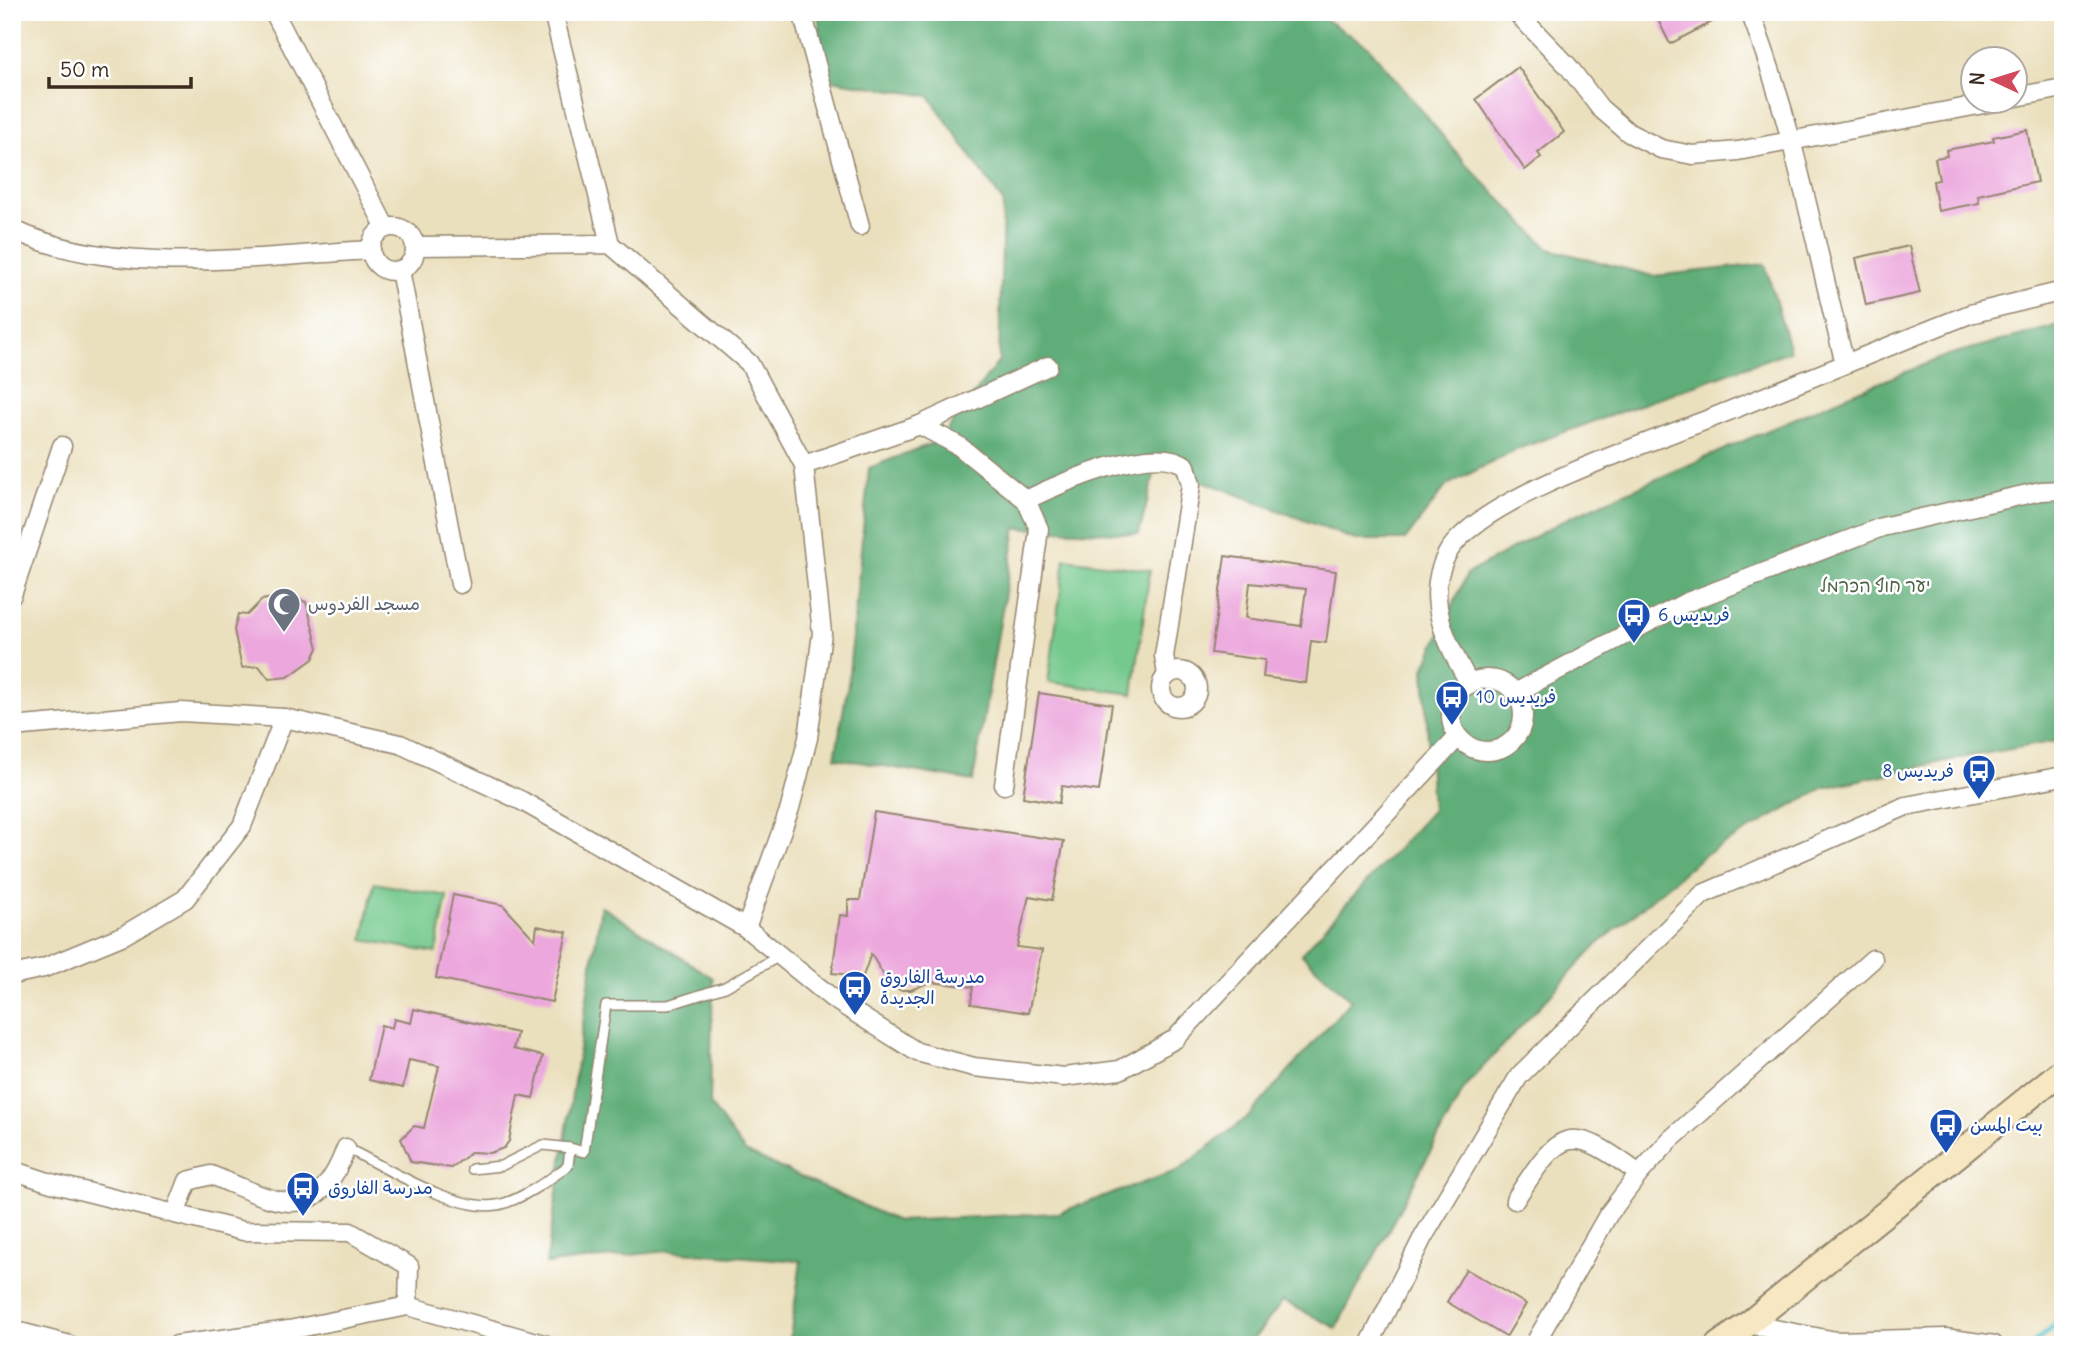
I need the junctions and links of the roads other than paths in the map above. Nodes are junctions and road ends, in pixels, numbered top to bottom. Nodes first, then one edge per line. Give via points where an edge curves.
1 (274, 12) edge
2 (553, 12) edge
3 (802, 12) edge
4 (1516, 12) edge
5 (1750, 12) edge
6 (2063, 88) edge
7 (2030, 94) edge
8 (1960, 108) edge
9 (1789, 141) junction
10 (860, 226) dead end
11 (386, 228) junction
12 (12, 229) edge
13 (610, 244) junction
14 (415, 246) junction
15 (370, 250) junction
16 (400, 270) junction
17 (2063, 290) edge
18 (1845, 364) junction
19 (1048, 366) dead end
20 (920, 425) junction
21 (62, 446) dead end
22 (804, 465) junction
23 (2063, 490) edge
24 (1026, 500) junction
25 (460, 584) dead end
26 (12, 595) edge
27 (1167, 675) dead end
28 (1470, 684) junction
29 (1515, 692) junction
30 (284, 718) junction
31 (12, 727) edge
32 (1458, 737) junction
33 (2063, 776) edge
34 (1004, 785) dead end
35 (746, 928) junction
36 (781, 955) junction
37 (1873, 959) dead end
38 (12, 975) edge
39 (2063, 1070) edge
40 (570, 1147) junction
41 (346, 1148) joint
42 (472, 1169) dead end
43 (12, 1170) edge
44 (1639, 1174) junction
45 (1515, 1200) dead end
46 (175, 1214) junction
47 (408, 1306) junction
48 (1748, 1324) junction
49 (12, 1330) edge
50 (1878, 1342) edge
51 (70, 1345) edge
52 (177, 1345) edge
53 (547, 1345) edge
54 (1368, 1345) edge
55 (1534, 1345) edge
56 (1718, 1345) edge
57 (1994, 1345) edge

1 - 11 street
2 - 13 street
3 - 10 street
4 - 9 street via 1568,66 1600,108 1629,133 1661,149 1693,155
5 - 9 street
6 - 7 street
8 - 9 street
9 - 18 street
11 - 14 street via 405,230
11 - 15 street via 374,236
12 - 15 street via 103,258 164,260
13 - 14 street
13 - 22 street via 749,363
14 - 16 street via 411,261
15 - 16 street via 380,267
16 - 25 street
17 - 18 street via 1970,314
18 - 28 street via 1530,493 1462,535 1447,554 1437,602 1448,647
19 - 20 street
20 - 22 street
20 - 24 street via 959,446
21 - 26 street
22 - 35 street via 822,634 808,738 790,808
23 - 29 street via 1882,527 1685,603
24 - 27 street via 1127,462 1167,459 1186,466 1191,485 1164,656
24 - 34 street via 1039,529
28 - 29 street via 1494,680
28 - 32 street via 1460,691 1450,714
29 - 32 street via 1523,714 1517,736 1509,744 1499,750 1476,750
30 - 31 street via 181,712
30 - 35 street via 400,744 522,802
30 - 38 street via 242,826 185,899 124,935 44,968
32 - 36 street via 1175,1039 1120,1070 1064,1077 974,1067 917,1052 832,998
33 - 54 street via 1906,806 1703,894 1519,1076 1422,1239
35 - 36 street
36 - 40 lane via 725,987 668,1005 606,1005 584,1152
37 - 44 street via 1670,1140
39 - 48 street
40 - 41 lane via 568,1166 549,1180 511,1201 484,1206 452,1198
40 - 42 lane via 542,1145 501,1166
41 - 46 street via 336,1175 312,1198 298,1203 276,1201 211,1175 200,1176 188,1181
43 - 46 street
44 - 45 street via 1597,1143 1568,1141 1550,1149
44 - 55 street via 1608,1215
46 - 47 street via 243,1231 350,1232 409,1266
47 - 52 street via 289,1330
47 - 53 street
48 - 50 street via 1836,1341
48 - 56 street
49 - 51 street
50 - 57 street via 1945,1338

